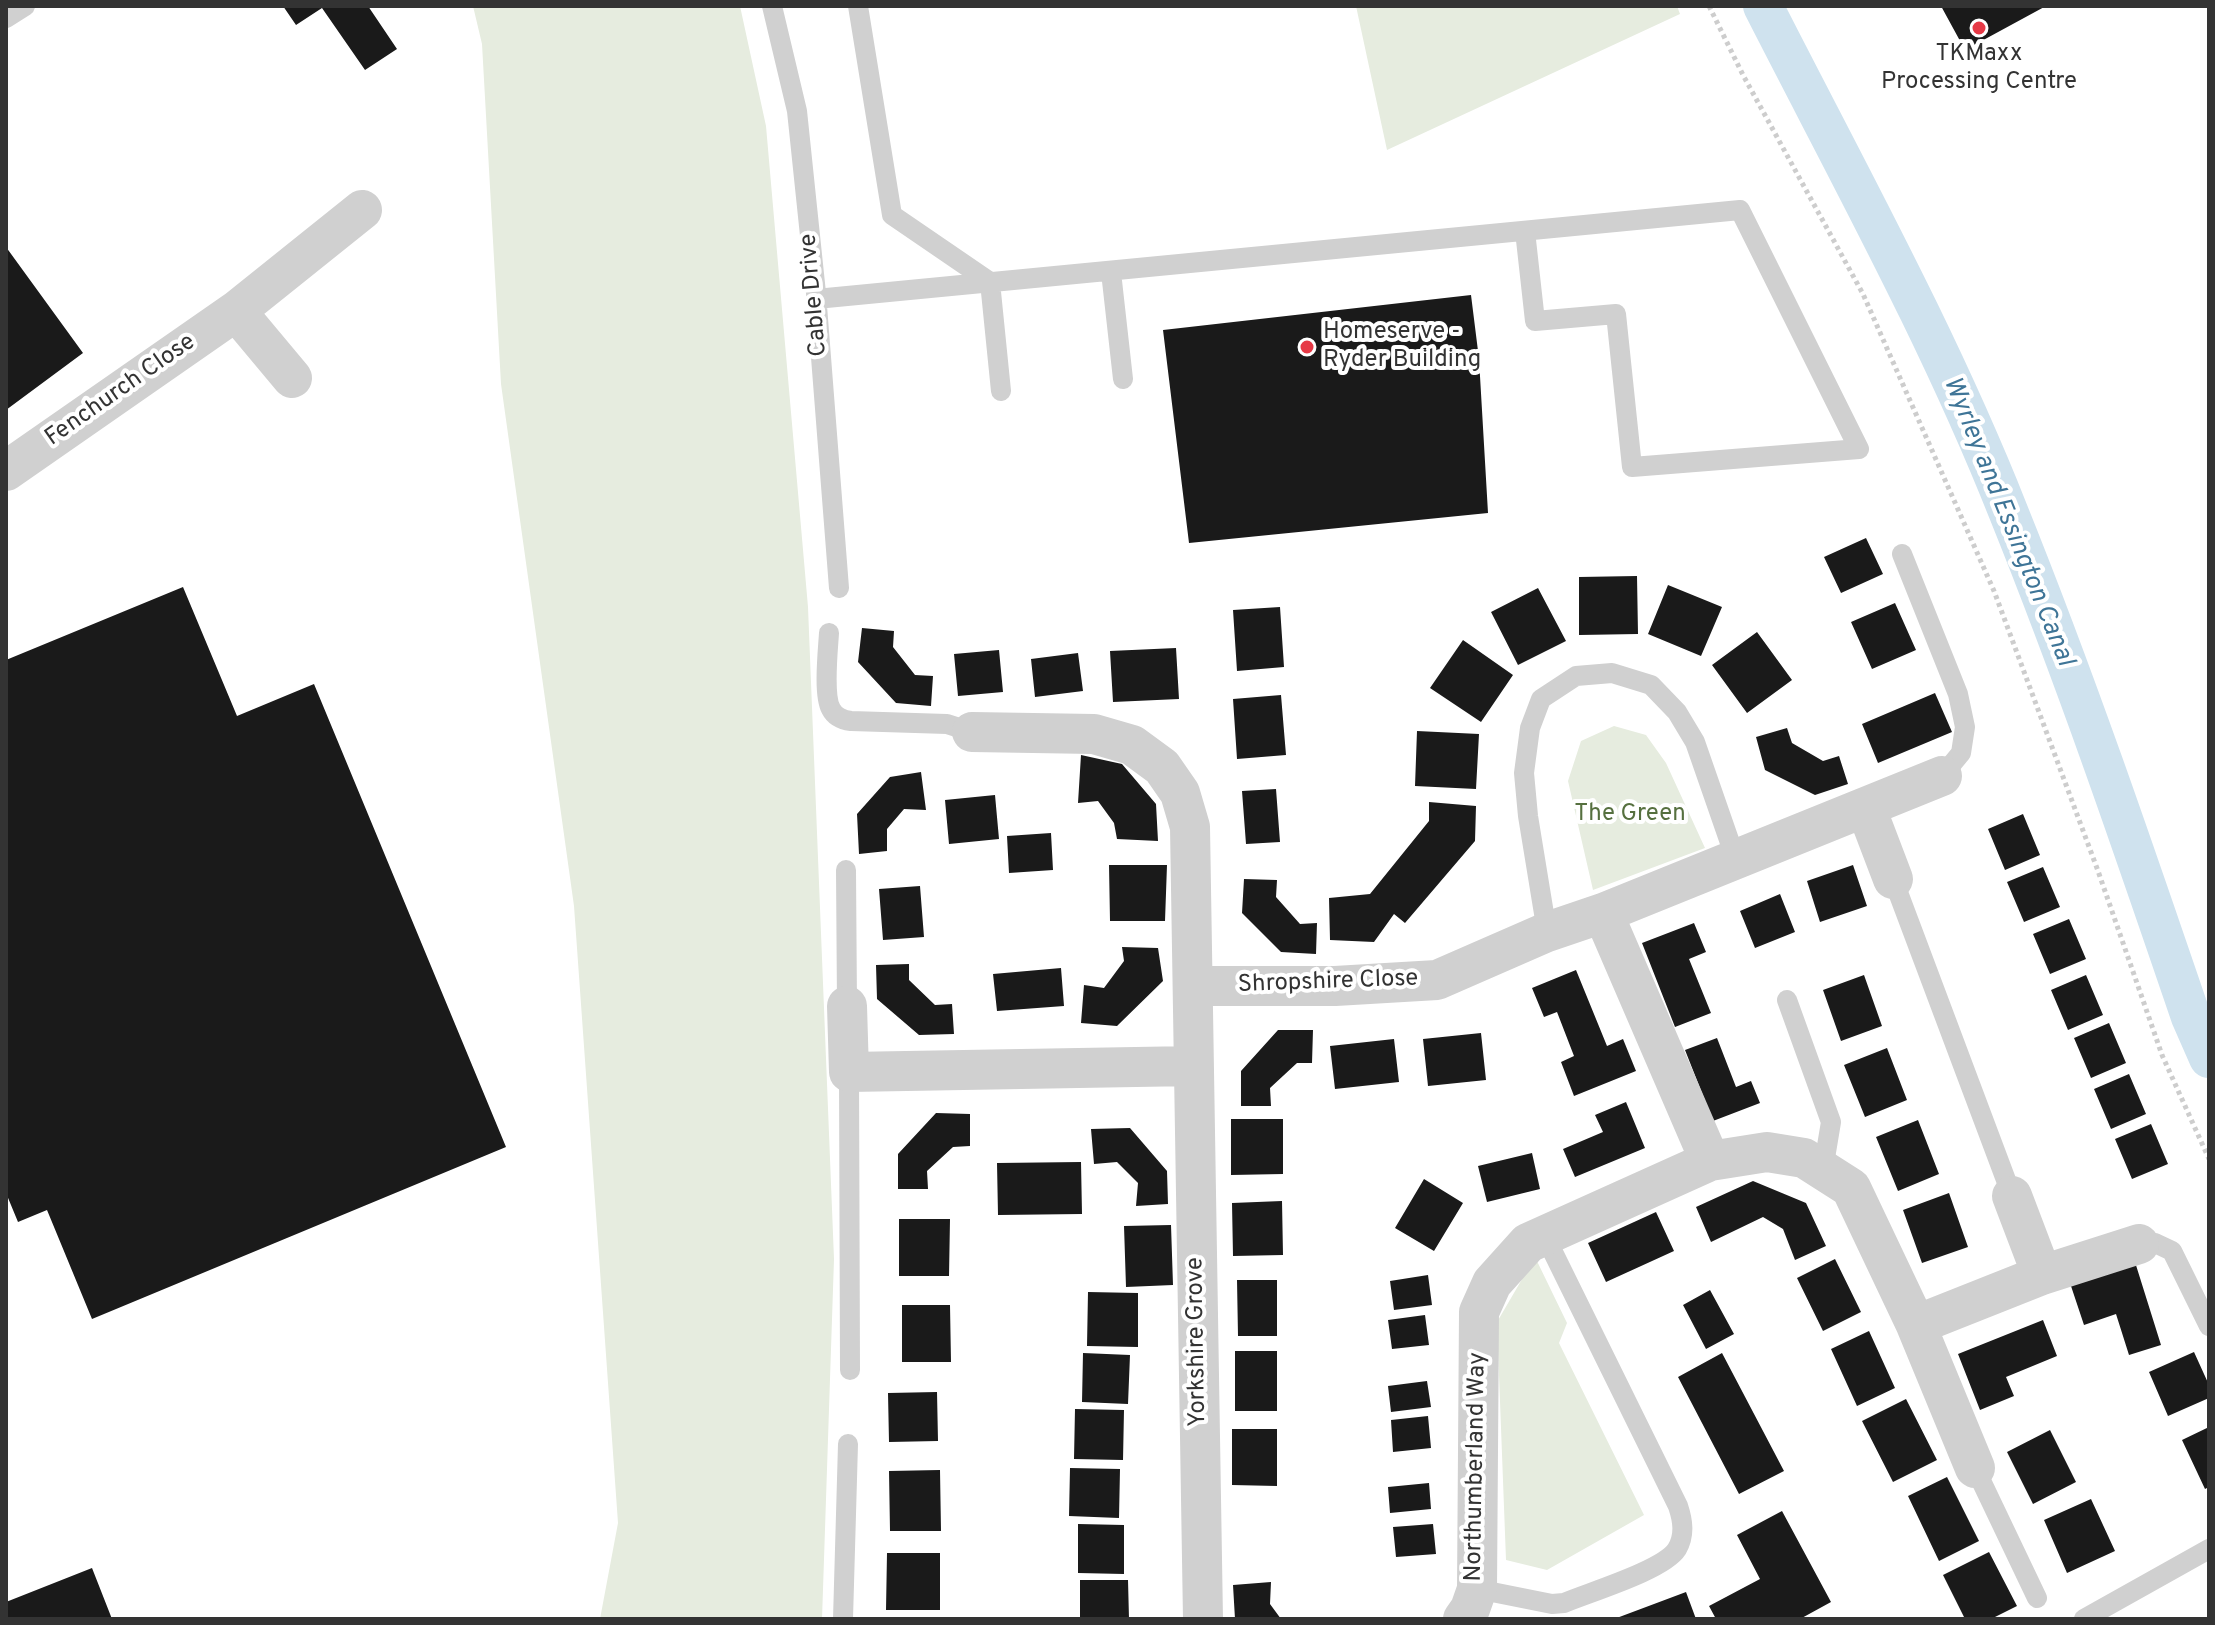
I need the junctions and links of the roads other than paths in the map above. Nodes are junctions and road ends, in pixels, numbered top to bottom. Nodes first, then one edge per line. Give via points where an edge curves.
1 (25, 6) edge
2 (772, 6) edge
3 (858, 6) edge
4 (6, 18) edge
5 (362, 210) dead end
6 (1525, 231) junction
7 (1111, 272) junction
8 (990, 282) junction
9 (816, 299) junction
10 (236, 311) junction
11 (292, 378) dead end
12 (1123, 379) dead end
13 (1001, 391) dead end
14 (6, 471) edge
15 (1902, 554) dead end
16 (839, 588) dead end
17 (829, 633) dead end
18 (972, 732) joint
19 (1942, 776) joint
20 (1866, 808) junction
21 (1736, 860) junction
22 (846, 870) dead end
23 (1893, 879) joint
24 (1603, 913) junction
25 (1547, 932) junction
26 (1194, 986) junction
27 (1787, 1000) dead end
28 (847, 1006) joint
29 (1193, 1066) junction
30 (849, 1072) junction
31 (1710, 1161) junction
32 (1823, 1170) junction
33 (2012, 1196) joint
34 (1545, 1236) junction
35 (2139, 1244) joint
36 (2042, 1275) junction
37 (1916, 1325) junction
38 (2209, 1326) edge
39 (850, 1370) dead end
40 (848, 1444) dead end
41 (1975, 1468) joint
42 (2209, 1549) edge
43 (2037, 1598) dead end
44 (1470, 1604) edge
45 (843, 1619) edge
46 (1203, 1619) edge
47 (2084, 1619) edge

1 - 4 lane
2 - 9 lane, Cable Drive via 797,111
3 - 8 lane via 892,215
5 - 10 street, Fenchurch Close
6 - 6 lane via 1740,210 1859,449 1632,467 1616,314 1535,321
6 - 7 lane
7 - 8 lane
7 - 12 lane
8 - 9 lane
8 - 13 lane
9 - 16 lane, Cable Drive
10 - 11 street
10 - 14 street, Fenchurch Close
15 - 19 lane via 1958,694 1965,727 1961,753
17 - 18 lane via 827,698 840,719 947,724
18 - 26 street, Yorkshire Grove via 1094,734 1132,745 1162,767 1180,793 1190,827
19 - 20 street, Shropshire Close
20 - 21 street, Shropshire Close
20 - 23 street
21 - 24 street, Shropshire Close
21 - 25 lane via 1695,742 1677,712 1651,685 1612,673 1576,676 1541,699 1530,728 1524,773
22 - 28 lane
23 - 33 lane
24 - 25 street, Shropshire Close
24 - 31 street
25 - 26 street, Shropshire Close via 1437,980
26 - 29 street, Yorkshire Grove
27 - 32 lane via 1831,1122
28 - 30 street
29 - 30 street
29 - 46 street, Yorkshire Grove
30 - 39 lane
31 - 32 street via 1767,1152 1804,1158
31 - 34 street
32 - 37 street via 1851,1188
33 - 36 street
34 - 44 street, Northumberland Way via 1528,1243 1492,1283 1479,1312
34 - 44 lane via 1678,1506 1682,1538 1661,1563 1564,1603
35 - 36 street
35 - 38 lane via 2155,1243 2172,1251
36 - 37 street
37 - 41 street
40 - 45 lane
41 - 43 lane
42 - 47 lane

